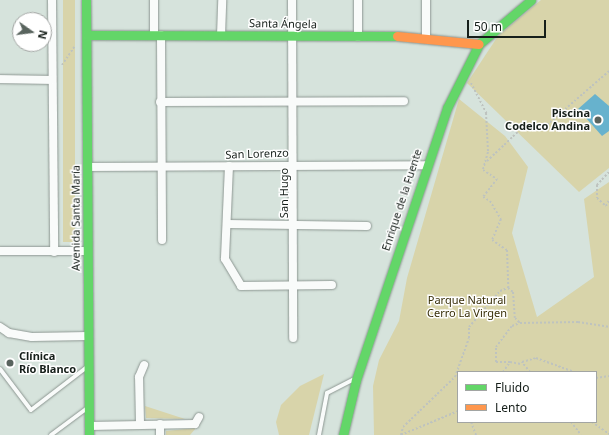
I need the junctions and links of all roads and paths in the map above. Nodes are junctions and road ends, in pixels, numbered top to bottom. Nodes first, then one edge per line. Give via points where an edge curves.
1 (52, 0) edge
2 (86, 0) edge
3 (154, 0) edge
4 (222, 0) edge
5 (292, 0) edge
6 (358, 0) edge
7 (426, 0) edge
8 (531, 0) edge
9 (87, 35) junction
10 (157, 36) junction
11 (221, 36) junction
12 (292, 36) junction
13 (426, 36) junction
14 (358, 38) junction
15 (479, 44) junction
16 (463, 71) junction
17 (609, 71) edge
18 (0, 79) edge
19 (51, 80) junction
20 (293, 100) junction
21 (404, 101) dead end
22 (160, 102) junction
23 (486, 162) junction
24 (295, 164) junction
25 (426, 165) junction
26 (160, 166) junction
27 (229, 166) junction
28 (88, 167) junction
29 (609, 172) edge
30 (609, 200) edge
31 (227, 224) junction
32 (295, 224) junction
33 (367, 226) dead end
34 (162, 240) dead end
35 (0, 251) edge
36 (88, 251) junction
37 (54, 252) junction
38 (294, 285) junction
39 (332, 285) dead end
40 (508, 288) junction
41 (520, 323) junction
42 (609, 326) edge
43 (0, 327) edge
44 (88, 336) junction
45 (293, 338) dead end
46 (510, 362) junction
47 (521, 364) junction
48 (89, 365) junction
49 (144, 365) dead end
50 (0, 369) edge
51 (457, 371) edge
52 (504, 371) edge
53 (529, 371) edge
54 (571, 371) edge
55 (457, 372) edge
56 (609, 376) edge
57 (597, 378) edge
58 (356, 380) junction
59 (89, 406) junction
60 (457, 411) edge
61 (199, 417) dead end
62 (140, 423) junction
63 (471, 423) edge
64 (572, 423) edge
65 (593, 423) edge
66 (160, 424) junction
67 (89, 431) edge
68 (609, 434) edge
69 (51, 435) edge
70 (160, 435) edge
71 (319, 435) edge
72 (343, 435) edge
73 (401, 435) edge
74 (476, 435) edge
75 (581, 435) edge

1 - 19 street
2 - 9 street, Avenida Santa María
3 - 10 street
4 - 11 street
5 - 12 street, San Hugo
6 - 14 street
7 - 13 street
8 - 15 street, Enrique de la Fuente
9 - 10 street, Santa Ángela
9 - 19 path
9 - 28 street, Avenida Santa María
10 - 11 street, Santa Ángela
10 - 22 street
11 - 12 street, Santa Ángela
12 - 14 street, Santa Ángela
12 - 20 street, San Hugo
13 - 14 street, Santa Ángela
13 - 15 street, Santa Ángela
15 - 16 street, Enrique de la Fuente
16 - 23 path via 480,97 486,113
16 - 25 street, Enrique de la Fuente
17 - 23 path via 541,130 522,128
18 - 19 street
19 - 37 street
20 - 21 street
20 - 22 street
20 - 24 street, San Hugo
22 - 26 street
23 - 40 path via 483,170 497,179 483,198 490,201 501,219 492,240 507,250
24 - 25 street, San Lorenzo
24 - 27 street, San Lorenzo
24 - 32 street, San Hugo
25 - 58 street, Enrique de la Fuente
26 - 27 street, San Lorenzo
26 - 28 street, San Lorenzo
26 - 34 street
27 - 31 street
28 - 36 street, Avenida Santa María
29 - 30 path via 597,185 596,198 600,205 606,206
31 - 32 street
31 - 38 street via 225,259 241,286
32 - 33 street
32 - 38 street, San Hugo
35 - 37 street
36 - 37 street
36 - 44 street, Avenida Santa María
38 - 39 street
38 - 45 street, San Hugo
40 - 41 path via 514,292 515,318
40 - 51 path via 500,291 469,327 469,338
41 - 42 path via 578,322
41 - 46 path via 512,326 496,347 496,362
43 - 44 street via 9,333 32,338
44 - 48 street, Avenida Santa María
46 - 47 path
46 - 52 path
47 - 53 path
47 - 54 path via 536,358
48 - 50 lane via 31,410
48 - 59 street, Avenida Santa María
49 - 62 street via 139,377
55 - 73 path via 455,378 403,427
56 - 57 path
58 - 71 lane via 327,393
58 - 72 street, Enrique de la Fuente
59 - 67 street, Avenida Santa María
59 - 69 lane
60 - 73 path
61 - 66 street via 195,424
62 - 66 street
62 - 67 street
63 - 74 path
64 - 75 path
65 - 68 path
66 - 70 street

